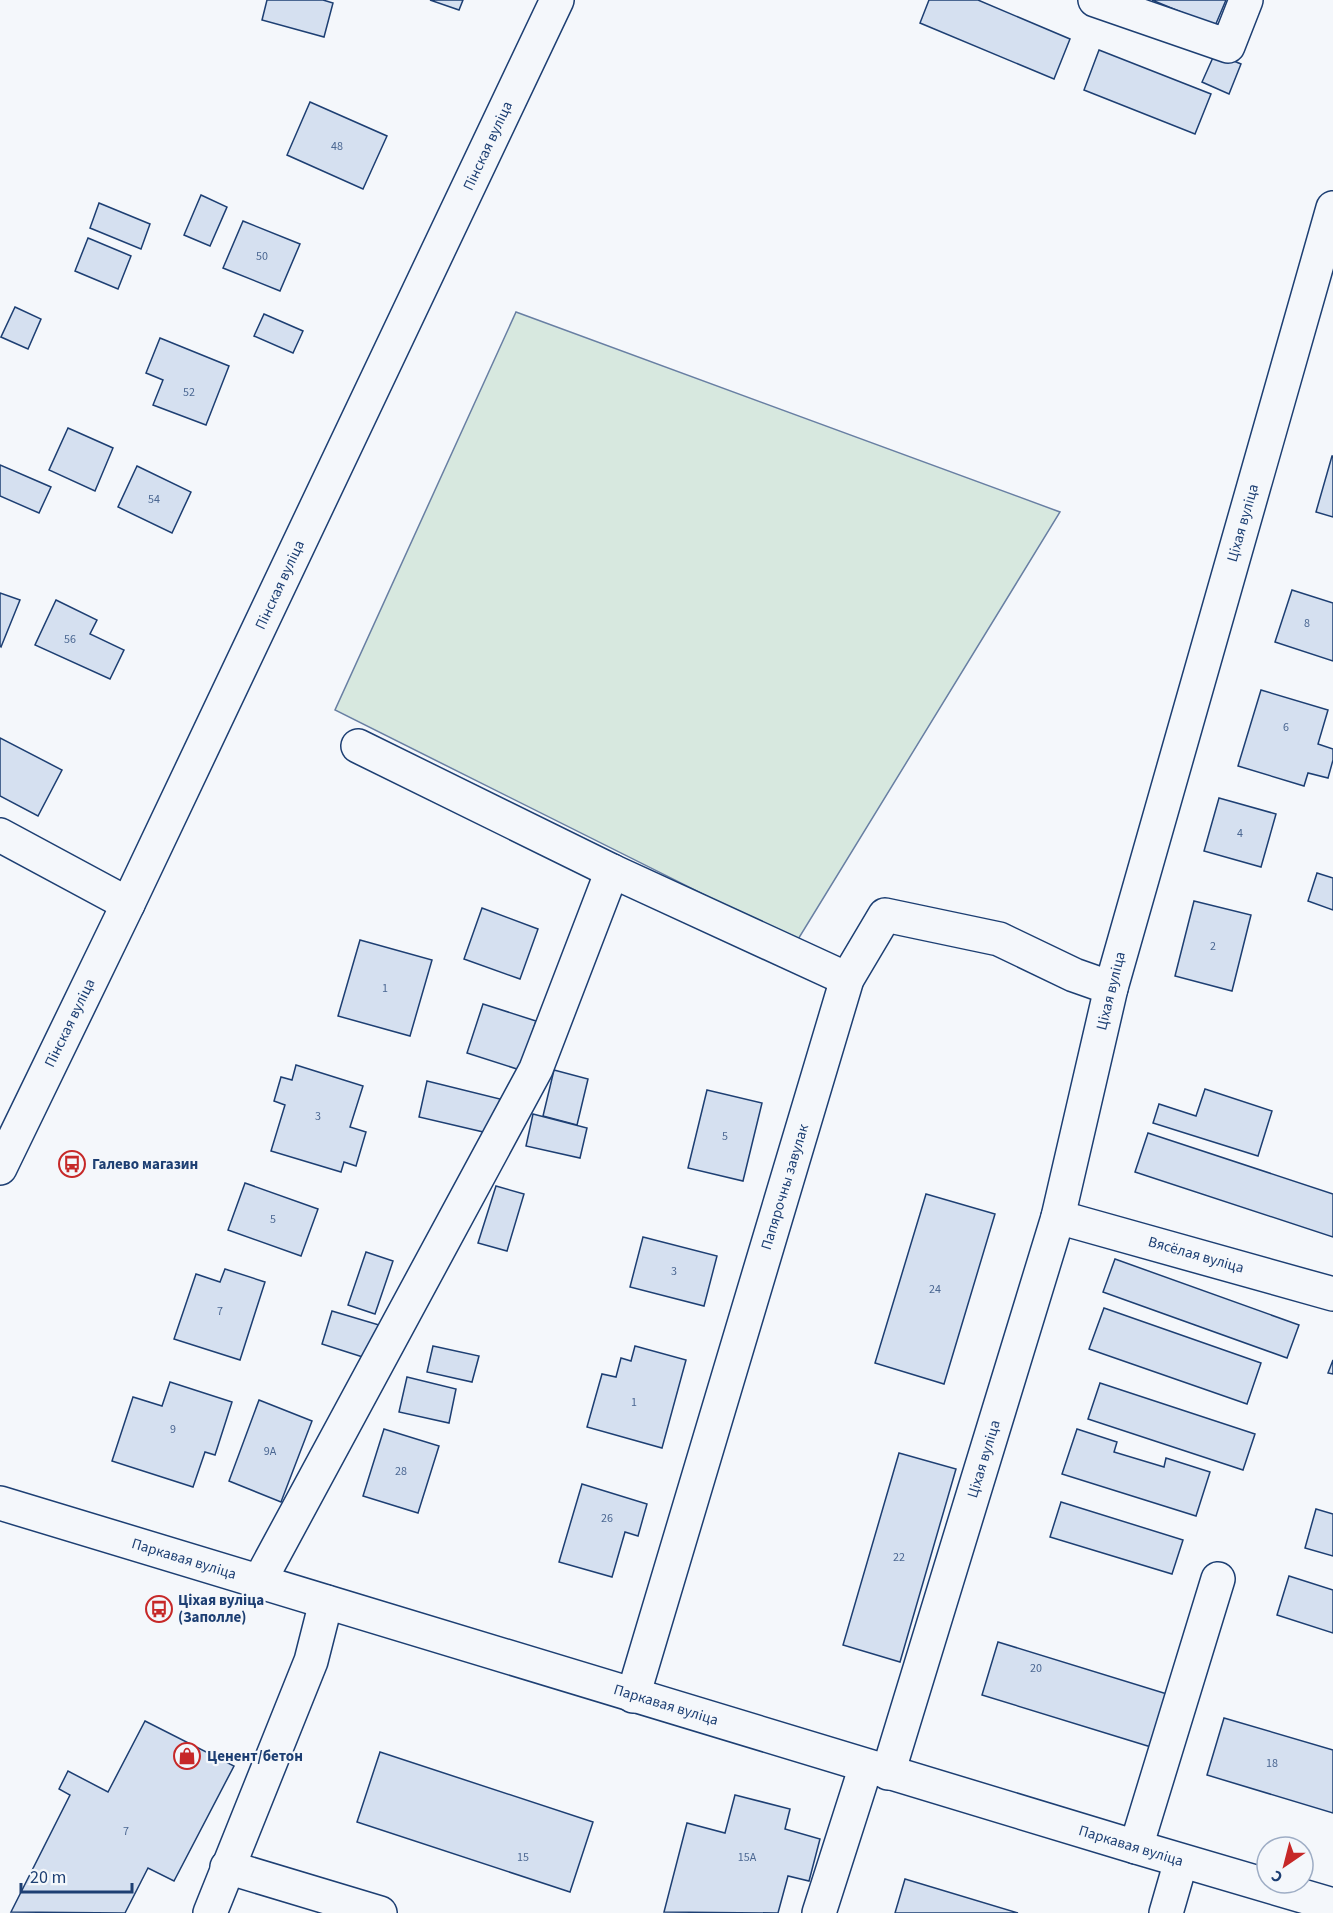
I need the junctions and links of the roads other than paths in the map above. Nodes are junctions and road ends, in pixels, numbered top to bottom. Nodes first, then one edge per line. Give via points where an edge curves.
1 (557, 0) edge
2 (1095, 0) edge
3 (1246, 0) edge
4 (1333, 208) edge
5 (358, 746) dead end
6 (0, 836) edge
7 (612, 871) junction
8 (128, 904) junction
9 (847, 980) junction
10 (1111, 988) junction
11 (0, 1168) edge
12 (1058, 1217) junction
13 (1333, 1294) edge
14 (0, 1503) edge
15 (1218, 1579) dead end
16 (259, 1582) junction
17 (326, 1602) junction
18 (633, 1696) junction
19 (877, 1769) junction
20 (1136, 1847) junction
21 (1181, 1861) junction
22 (227, 1867) junction
23 (1333, 1905) edge
24 (210, 1913) edge
25 (380, 1913) edge
26 (819, 1913) edge
27 (1166, 1913) edge

1 - 8 street, Пінская вуліца
2 - 3 street via 1228,46
4 - 10 street, Ціхая вуліца
5 - 7 street
6 - 8 street
7 - 9 street
7 - 16 street via 536,1069
8 - 11 street, Пінская вуліца
9 - 10 street, Папярочны завулак via 885,915 999,939
9 - 18 street, Папярочны завулак
10 - 12 street, Ціхая вуліца
12 - 13 street, Вясёлая вуліца
12 - 19 street, Ціхая вуліца
14 - 16 street, Паркавая вуліца
15 - 20 street
16 - 17 street, Паркавая вуліца
17 - 18 street, Паркавая вуліца
17 - 22 street via 311,1661
18 - 19 street, Паркавая вуліца
19 - 20 street, Паркавая вуліца
19 - 26 street, Ціхая вуліца
20 - 21 street, Паркавая вуліца
21 - 23 street, Паркавая вуліца
21 - 27 street
22 - 24 street
22 - 25 street

